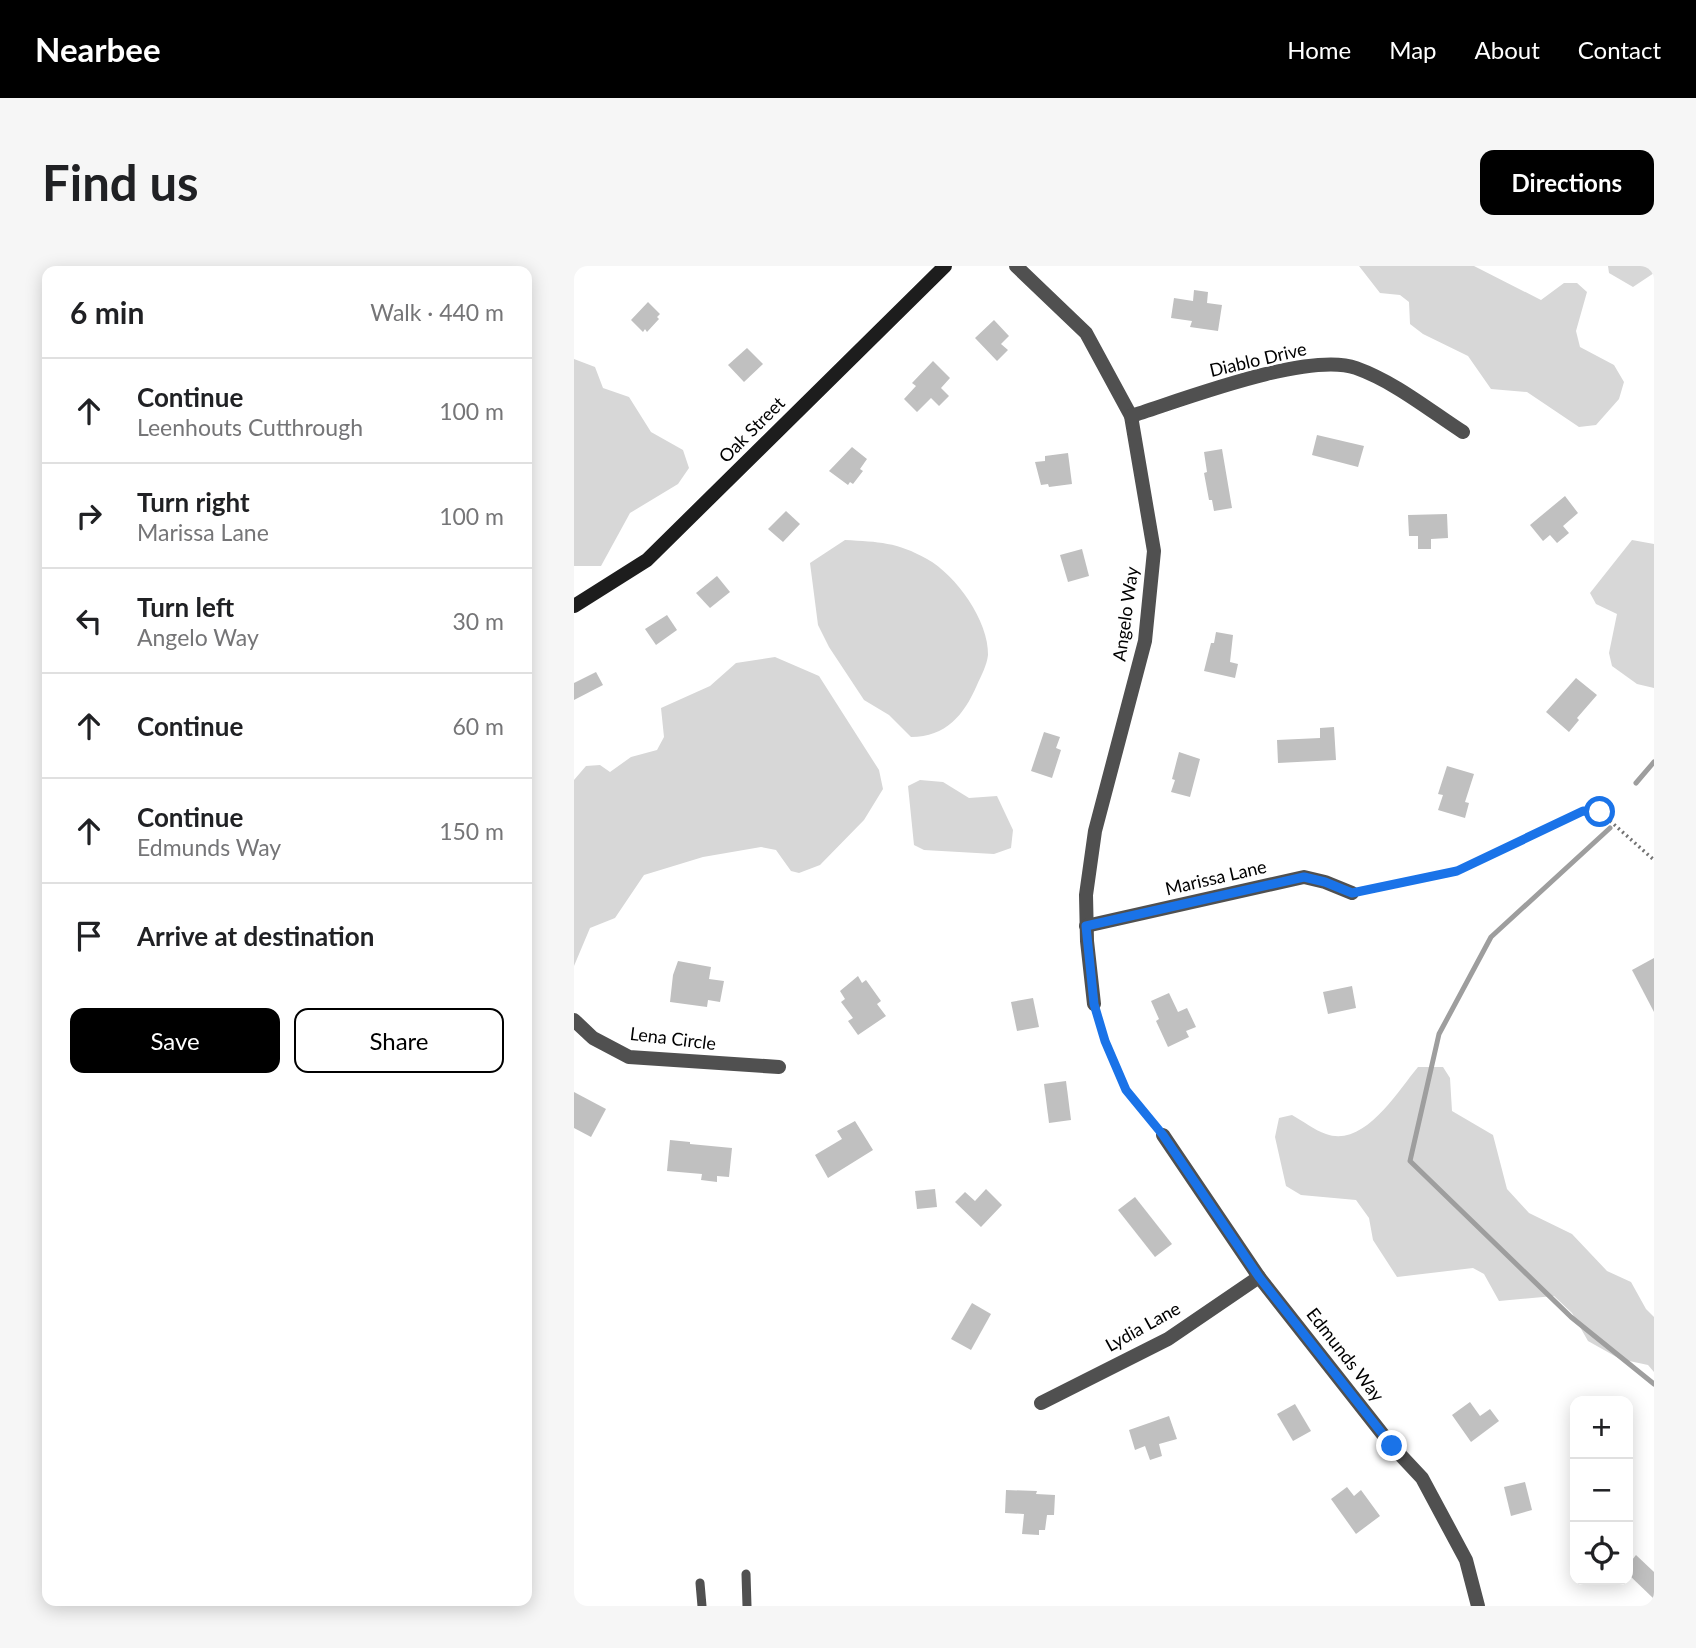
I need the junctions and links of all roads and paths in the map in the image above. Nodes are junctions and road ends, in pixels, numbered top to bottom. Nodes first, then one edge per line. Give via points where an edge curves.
1 (945, 266) edge
2 (1016, 266) edge
3 (1131, 416) junction
4 (1463, 432) dead end
5 (574, 606) edge
6 (1654, 860) edge
7 (1352, 893) joint
8 (1086, 926) junction
9 (1094, 1004) joint
10 (574, 1020) edge
11 (779, 1067) dead end
12 (1163, 1135) joint
13 (1259, 1277) junction
14 (1041, 1403) dead end
15 (746, 1574) dead end
16 (700, 1583) dead end
17 (702, 1606) edge
18 (747, 1606) edge
19 (1478, 1606) edge

1 - 5 main road, Oak Street via 647,560
2 - 3 street, Angelo Way via 1086,333
3 - 4 street, Diablo Drive via 1243,380 1313,365 1354,367 1389,383
3 - 8 street, Angelo Way via 1153,564 1145,641 1095,831
6 - 7 path via 1600,812 1583,811 1457,871
7 - 8 street, Marissa Lane via 1304,877
8 - 9 street, Angelo Way
9 - 12 path via 1126,1090
10 - 11 street, Lena Circle via 593,1038 629,1057
12 - 13 street, Edmunds Way
13 - 14 street, Lydia Lane via 1168,1339
13 - 19 street, Edmunds Way via 1422,1478 1466,1560
15 - 18 lane
16 - 17 lane

